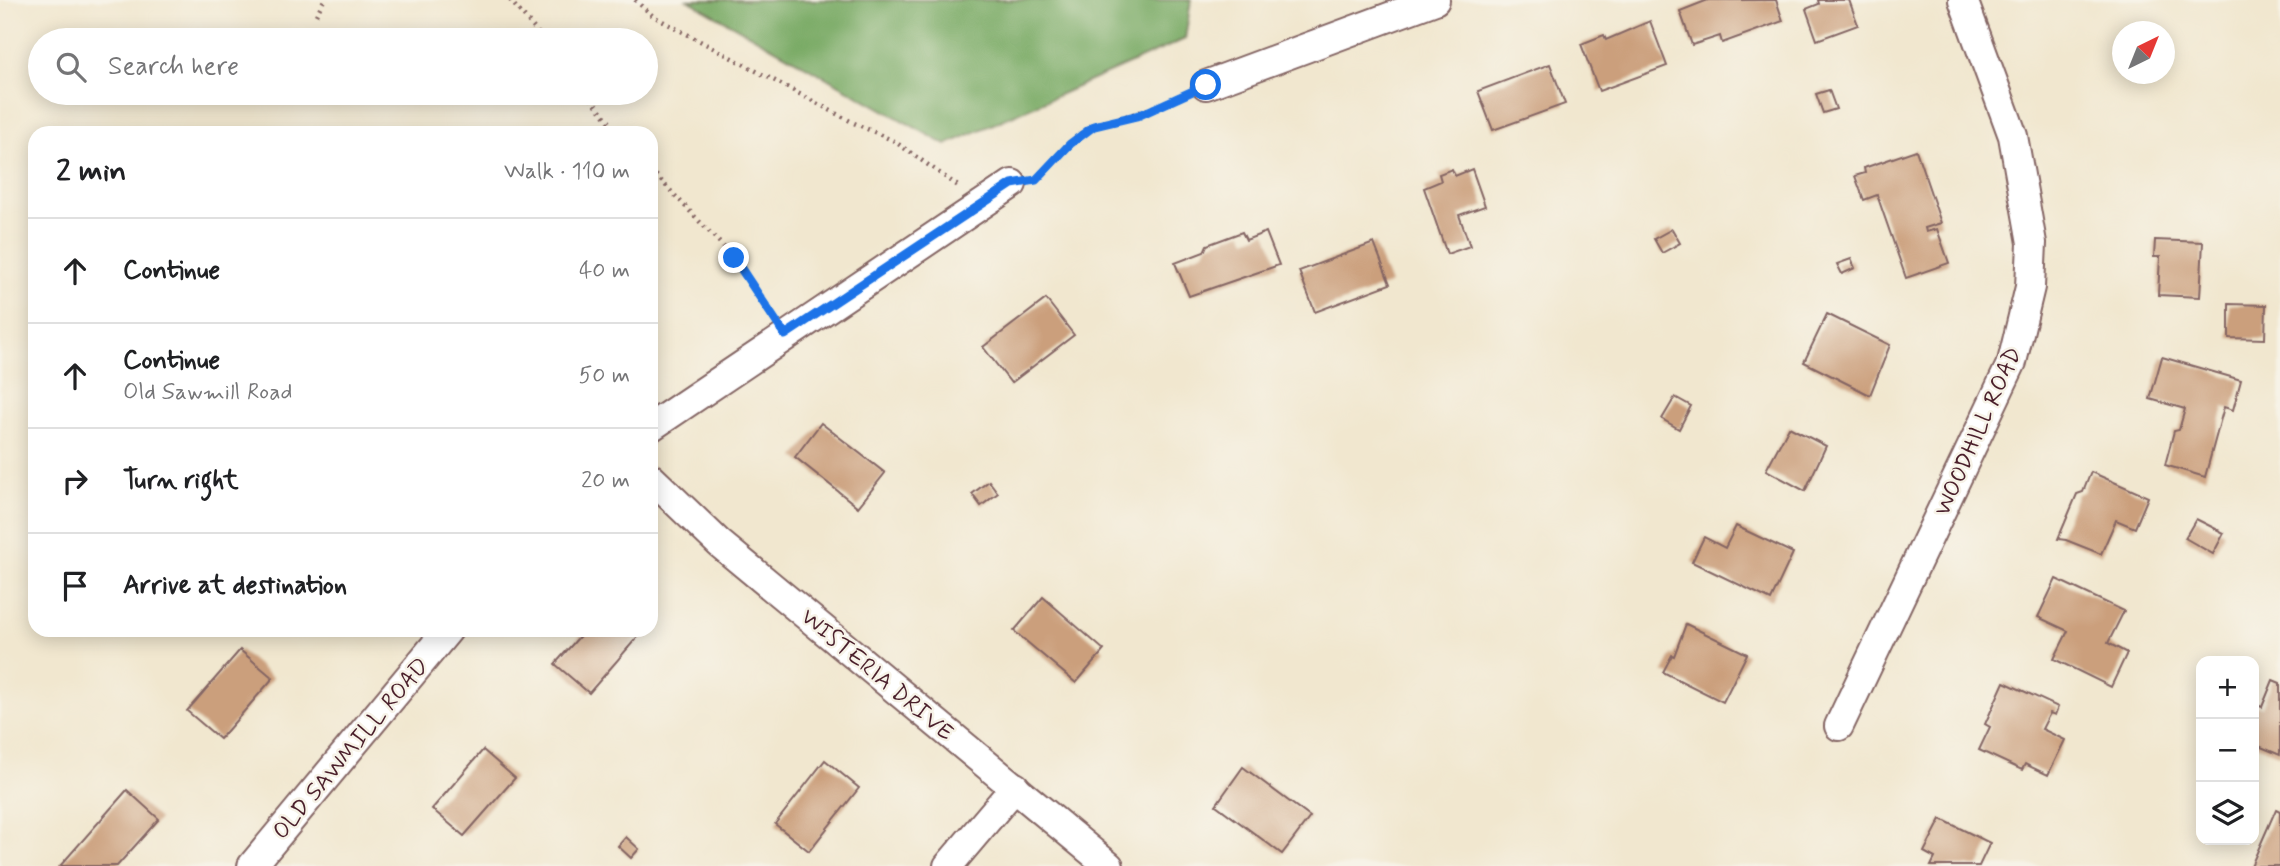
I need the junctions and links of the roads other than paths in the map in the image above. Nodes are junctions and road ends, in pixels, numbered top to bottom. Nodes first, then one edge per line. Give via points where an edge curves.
1 (1435, 0) edge
2 (1963, 0) edge
3 (1206, 85) road end
4 (1012, 184) road end
5 (658, 422) edge
6 (658, 485) edge
7 (442, 637) edge
8 (1839, 726) dead end
9 (1015, 787) junction
10 (252, 866) edge
11 (948, 866) edge
12 (1109, 866) edge

1 - 3 street
2 - 8 street, WOODHILL ROAD via 2012,136 2032,243 2030,287 2012,362
4 - 5 street
6 - 9 street, WISTERIA DRIVE via 719,543
7 - 10 street, OLD SAWMILL ROAD
9 - 11 street
9 - 12 street, WISTERIA DRIVE

